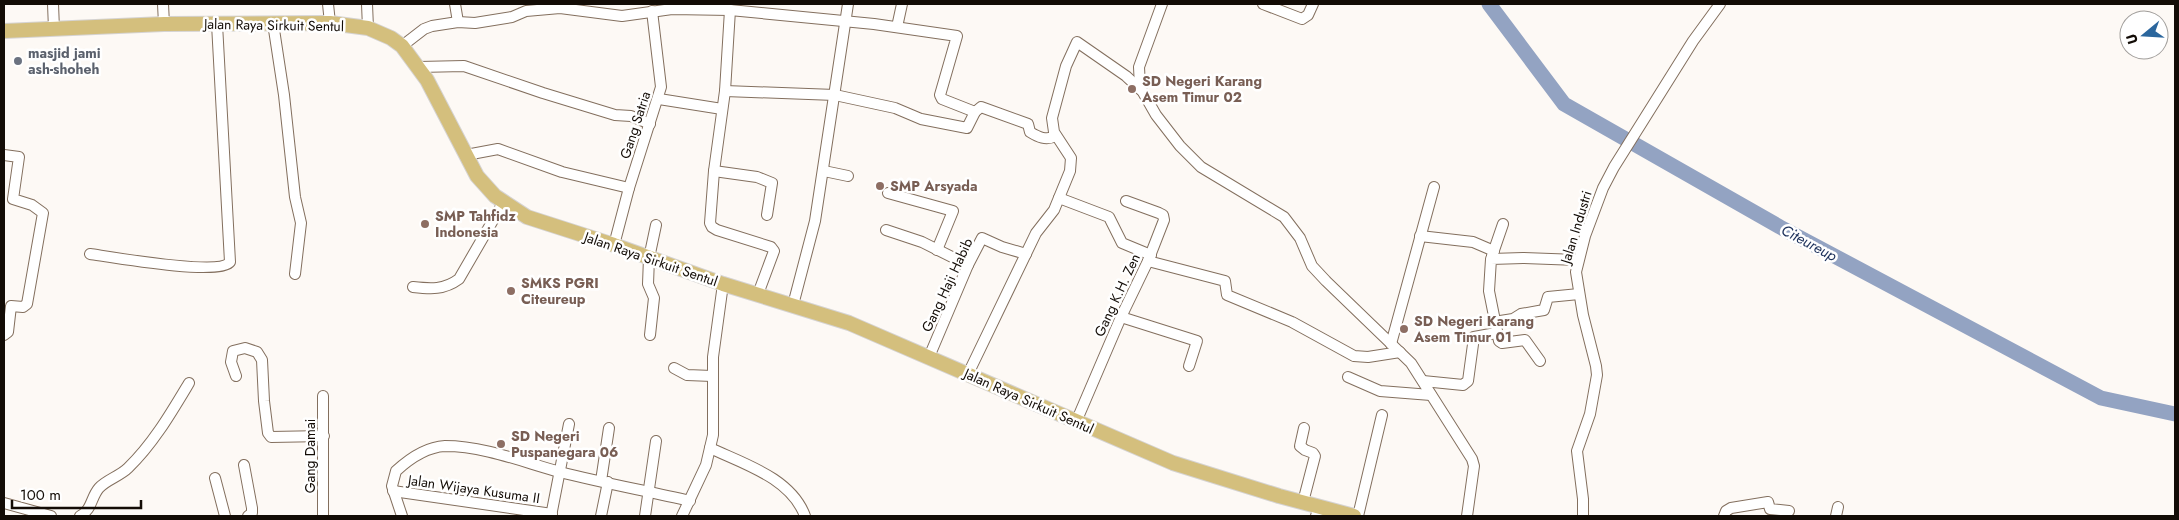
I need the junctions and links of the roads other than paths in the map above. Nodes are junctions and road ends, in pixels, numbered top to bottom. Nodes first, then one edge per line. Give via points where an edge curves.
1 (53, 4) edge
2 (163, 4) edge
3 (328, 4) edge
4 (367, 4) edge
5 (455, 4) edge
6 (848, 4) edge
7 (902, 4) edge
8 (1162, 4) edge
9 (1263, 4) edge
10 (1312, 4) edge
11 (1720, 4) edge
12 (526, 7) edge
13 (729, 8) edge
14 (652, 11) junction
15 (458, 22) junction
16 (845, 22) junction
17 (273, 23) junction
18 (330, 23) junction
19 (164, 24) junction
20 (217, 24) junction
21 (897, 27) junction
22 (368, 28) junction
23 (54, 29) junction
24 (4, 31) edge
25 (402, 46) junction
26 (419, 67) junction
27 (1142, 90) junction
28 (725, 91) junction
29 (835, 95) junction
30 (659, 99) junction
31 (722, 109) junction
32 (975, 112) junction
33 (650, 124) junction
34 (1056, 136) junction
35 (4, 155) edge
36 (466, 155) junction
37 (714, 171) junction
38 (824, 171) junction
39 (848, 176) dead end
40 (1434, 187) dead end
41 (629, 188) junction
42 (888, 193) dead end
43 (1059, 198) junction
44 (1126, 201) dead end
45 (503, 203) junction
46 (767, 214) dead end
47 (1503, 224) dead end
48 (656, 225) dead end
49 (886, 230) dead end
50 (1420, 236) junction
51 (614, 245) junction
52 (937, 250) junction
53 (90, 254) dead end
54 (1026, 254) junction
55 (1493, 255) junction
56 (649, 258) junction
57 (1150, 258) junction
58 (1578, 260) junction
59 (968, 265) junction
60 (295, 274) dead end
61 (723, 284) junction
62 (413, 287) dead end
63 (758, 294) junction
64 (1579, 294) junction
65 (793, 305) junction
66 (1121, 317) junction
67 (1494, 322) junction
68 (1496, 333) junction
69 (4, 335) edge
70 (650, 335) dead end
71 (1391, 344) junction
72 (1400, 352) junction
73 (929, 357) junction
74 (1540, 361) dead end
75 (1190, 366) dead end
76 (674, 368) dead end
77 (968, 374) junction
78 (236, 376) dead end
79 (712, 376) junction
80 (1348, 377) dead end
81 (1423, 381) junction
82 (189, 383) dead end
83 (1431, 395) junction
84 (323, 396) dead end
85 (1382, 415) dead end
86 (1076, 422) junction
87 (569, 424) dead end
88 (609, 428) dead end
89 (1304, 428) dead end
90 (324, 436) junction
91 (656, 441) dead end
92 (710, 448) junction
93 (244, 465) dead end
94 (559, 471) junction
95 (216, 478) dead end
96 (604, 482) junction
97 (393, 491) junction
98 (648, 492) junction
99 (690, 501) junction
100 (1303, 502) junction
101 (4, 503) edge
102 (1789, 510) dead end
103 (1317, 511) edge
104 (552, 515) edge
105 (51, 516) edge
106 (80, 516) edge
107 (225, 516) edge
108 (248, 516) edge
109 (323, 516) edge
110 (402, 516) edge
111 (602, 516) edge
112 (645, 516) edge
113 (682, 516) edge
114 (805, 516) edge
115 (1356, 516) edge
116 (1467, 516) edge
117 (1583, 516) edge
118 (1724, 516) edge

1 - 23 street
2 - 19 street
3 - 18 street
4 - 22 street
5 - 15 street
6 - 16 street
7 - 21 street
8 - 27 street via 1140,61
9 - 10 street via 1302,19 1308,15
11 - 58 street, Jalan Industri via 1614,167 1600,195
12 - 14 street via 572,8 622,16
12 - 15 street via 512,17 475,23
13 - 14 street
13 - 16 street
13 - 28 street
14 - 30 street, Gang Satria via 661,87
15 - 25 street via 424,29
16 - 21 street
16 - 29 street
17 - 18 main road, Jalan Raya Sirkuit Sentul
17 - 20 main road, Jalan Raya Sirkuit Sentul
17 - 60 street via 301,223
18 - 22 main road, Jalan Raya Sirkuit Sentul
19 - 20 main road, Jalan Raya Sirkuit Sentul
19 - 23 main road, Jalan Raya Sirkuit Sentul
20 - 53 street via 230,262 224,266 185,266
21 - 32 street via 957,36 940,95 942,99
22 - 25 main road, Jalan Raya Sirkuit Sentul
23 - 24 main road, Jalan Raya Sirkuit Sentul
25 - 26 main road, Jalan Raya Sirkuit Sentul
26 - 33 street via 464,66 543,94 615,115 631,116
26 - 36 main road, Jalan Raya Sirkuit Sentul
27 - 34 street via 1077,42 1066,66 1052,114
27 - 71 street via 1168,131 1201,167 1284,217 1297,233 1317,271
28 - 29 street
28 - 31 street
29 - 32 street via 966,128
29 - 38 street
30 - 31 street
30 - 33 street, Gang Satria
31 - 37 street
32 - 34 street via 981,107 994,110 1028,124 1030,132 1039,137 1048,139
33 - 41 street, Gang Satria
34 - 43 street via 1072,163
35 - 69 street via 18,158 13,199 43,212 27,304 11,306 8,332
36 - 41 street via 498,149 562,172
36 - 45 main road, Jalan Raya Sirkuit Sentul via 488,189
37 - 46 street via 756,177 772,183
37 - 63 street via 712,227 771,247 774,251
38 - 39 street
38 - 65 street via 816,221
40 - 50 street
41 - 51 street, Gang Satria
42 - 52 street via 953,211
43 - 54 street via 1052,214 1036,232
43 - 57 street via 1109,217 1122,243
44 - 57 street, Gang K.H. Zen via 1164,217
45 - 51 main road, Jalan Raya Sirkuit Sentul via 540,223
45 - 62 street via 459,279 439,289
47 - 55 street
48 - 56 street
49 - 52 street
50 - 55 street via 1474,242
50 - 71 street
51 - 56 main road, Jalan Raya Sirkuit Sentul
52 - 59 street
54 - 59 street, Gang Haji Habib via 982,238
54 - 77 street
55 - 58 street
55 - 67 street via 1489,291
56 - 61 main road, Jalan Raya Sirkuit Sentul
56 - 70 street via 648,284 654,298
57 - 66 street, Gang K.H. Zen
57 - 72 street via 1225,281 1226,295 1292,322 1354,356
58 - 64 street, Jalan Industri
59 - 73 street, Gang Haji Habib
61 - 63 main road, Jalan Raya Sirkuit Sentul
61 - 79 street
63 - 65 main road, Jalan Raya Sirkuit Sentul
64 - 67 street via 1548,298 1544,310
64 - 117 street, Jalan Industri via 1597,376 1590,414 1577,451
65 - 73 main road, Jalan Raya Sirkuit Sentul via 849,323
66 - 75 street via 1197,341
66 - 86 street, Gang K.H. Zen
67 - 68 street
68 - 74 street via 1502,343 1525,340
68 - 81 street via 1474,337 1468,381 1463,385
71 - 72 street
72 - 81 street
73 - 77 main road, Jalan Raya Sirkuit Sentul
76 - 79 street via 687,375
77 - 86 main road, Jalan Raya Sirkuit Sentul
78 - 90 street via 231,362 233,350 245,348 258,352 262,360 264,401 271,437
79 - 92 street via 714,423
80 - 83 street via 1380,391
81 - 83 street
82 - 106 street via 147,447 128,469 98,489 86,513
83 - 116 street via 1474,463
84 - 90 street, Gang Damai
85 - 115 street
86 - 100 main road, Jalan Raya Sirkuit Sentul via 1173,463
87 - 94 street
88 - 96 street
89 - 100 street via 1300,446 1315,456
90 - 109 street, Gang Damai
91 - 98 street
92 - 99 street
92 - 114 street via 775,480 798,501
93 - 108 street via 252,508
94 - 96 street
94 - 97 street via 521,460 445,446 429,449 401,467 393,477
94 - 104 street
95 - 107 street
96 - 98 street
96 - 111 street
97 - 104 street, Jalan Wijaya Kusuma II
97 - 110 street
98 - 99 street
98 - 112 street
99 - 113 street
100 - 103 main road, Jalan Raya Sirkuit Sentul
101 - 105 street
102 - 118 street via 1770,509 1768,502 1730,508
103 - 115 main road, Jalan Raya Sirkuit Sentul

